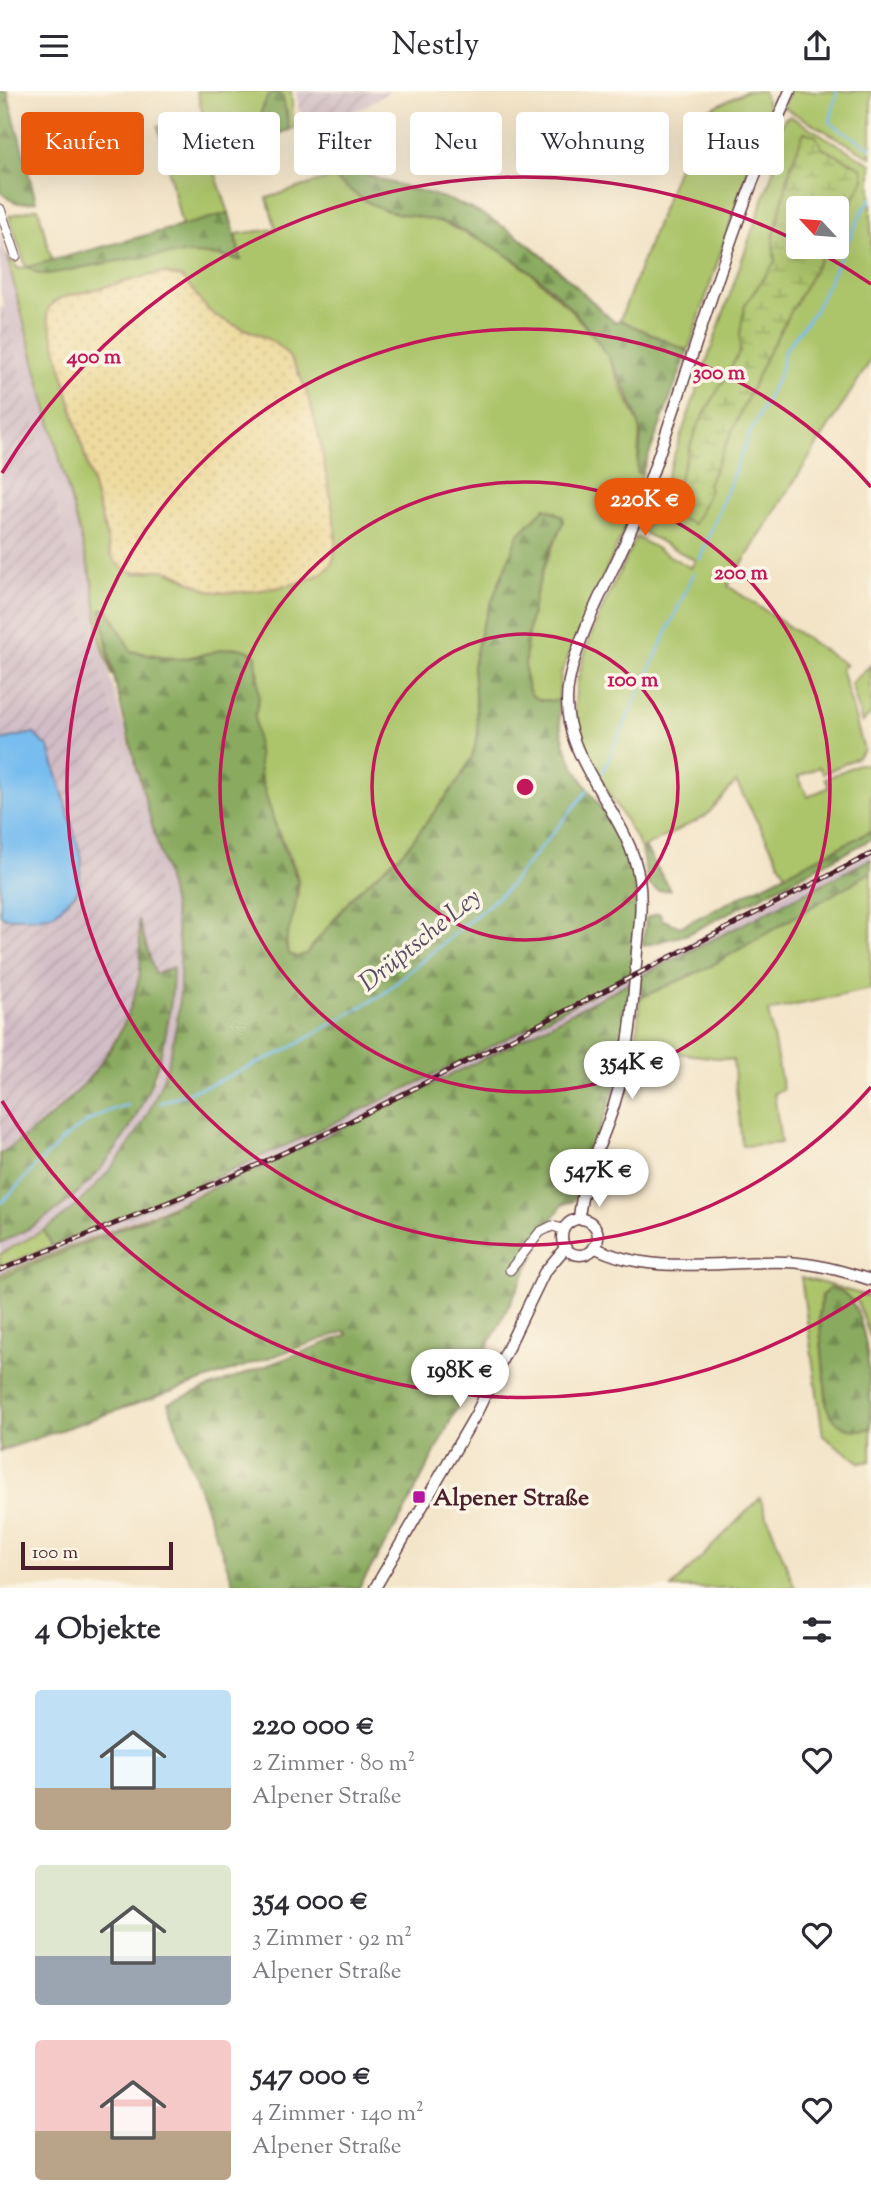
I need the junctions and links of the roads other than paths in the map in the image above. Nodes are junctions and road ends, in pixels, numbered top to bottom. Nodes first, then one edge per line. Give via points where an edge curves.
1 (790, 91) edge
2 (0, 209) edge
3 (16, 255) dead end
4 (579, 1219) junction
5 (564, 1229) junction
6 (594, 1247) junction
7 (565, 1248) junction
8 (510, 1270) dead end
9 (871, 1280) edge
10 (375, 1588) edge

1 - 4 street via 743,201 639,512 569,680 566,712 575,746 632,847 641,900 629,1051 587,1176
2 - 3 street
4 - 5 street
4 - 6 street via 594,1226 598,1236
5 - 7 street
5 - 8 street via 552,1226 540,1232
6 - 7 street via 580,1255
6 - 9 street via 643,1264 792,1263
7 - 10 street via 544,1273 476,1414

